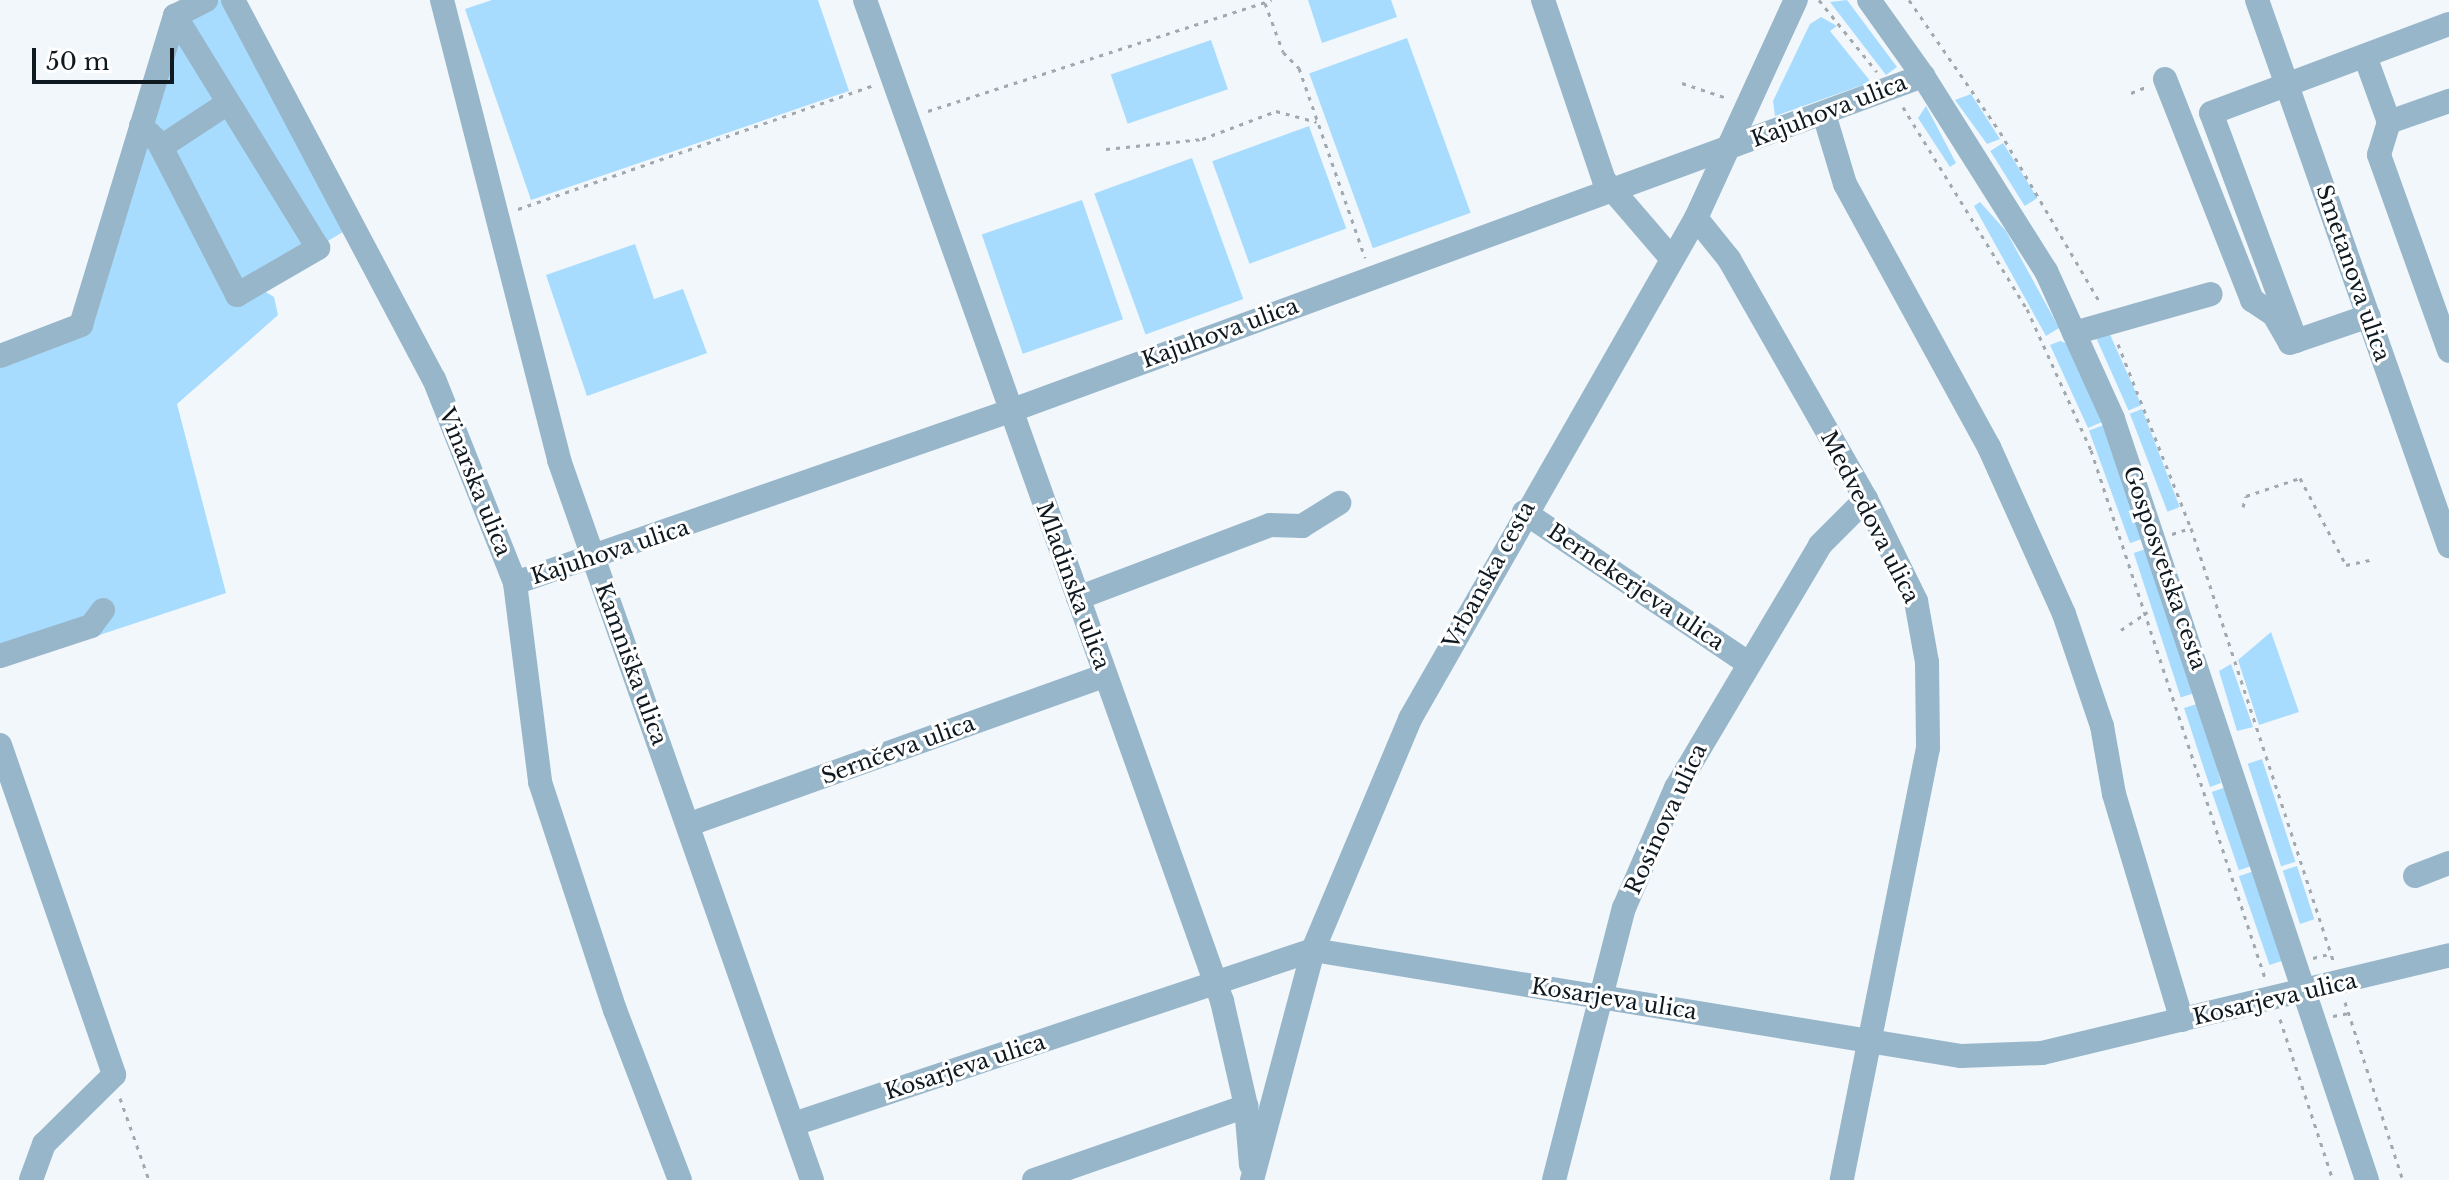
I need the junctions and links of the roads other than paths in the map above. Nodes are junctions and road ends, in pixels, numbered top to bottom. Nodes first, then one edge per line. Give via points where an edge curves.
1 (206, 0) edge
2 (233, 0) edge
3 (442, 0) edge
4 (865, 0) edge
5 (1543, 0) edge
6 (1869, 0) edge
7 (2257, 0) edge
8 (1804, 8) edge
9 (175, 16) junction
10 (2449, 24) edge
11 (2365, 56) junction
12 (1923, 76) junction
13 (2165, 79) dead end
14 (2287, 84) junction
15 (2449, 101) edge
16 (228, 103) junction
17 (1824, 114) junction
18 (2389, 122) junction
19 (141, 126) junction
20 (161, 147) junction
21 (1727, 149) junction
22 (1613, 192) junction
23 (1696, 218) junction
24 (1672, 259) junction
25 (2211, 294) dead end
26 (2369, 316) junction
27 (2074, 333) junction
28 (2296, 341) junction
29 (2449, 351) edge
30 (0, 356) edge
31 (1010, 411) junction
32 (1866, 499) junction
33 (1339, 503) dead end
34 (1524, 512) junction
35 (2449, 546) edge
36 (592, 560) junction
37 (515, 583) junction
38 (1078, 598) junction
39 (103, 610) dead end
40 (0, 656) edge
41 (1748, 663) junction
42 (1105, 675) junction
43 (0, 745) edge
44 (690, 824) junction
45 (2449, 863) edge
46 (2415, 876) dead end
47 (1313, 950) junction
48 (2449, 955) edge
49 (1216, 983) junction
50 (2302, 992) junction
51 (1597, 997) junction
52 (2182, 1020) junction
53 (1873, 1043) junction
54 (1246, 1106) junction
55 (794, 1124) junction
56 (31, 1180) edge
57 (680, 1180) edge
58 (812, 1180) edge
59 (1034, 1180) edge
60 (1252, 1180) edge
61 (1554, 1180) edge
62 (1842, 1180) edge
63 (2367, 1180) edge

1 - 9 street
2 - 37 street, Vinarska ulica via 434,379
3 - 36 street, Kamniška ulica via 559,460
4 - 31 street, Mladinska ulica
5 - 22 street via 1604,180
6 - 12 street, Gosposvetska cesta
7 - 14 street, Smetanova ulica
8 - 21 street, Vrbanska cesta
9 - 16 street
9 - 19 street
10 - 11 street
11 - 14 street
11 - 18 street
12 - 17 street, Kajuhova ulica
12 - 27 street, Gosposvetska cesta via 2046,271
13 - 28 street via 2252,300 2274,315 2290,343
14 - 26 street, Smetanova ulica
14 - 28 street via 2211,113
15 - 18 street
16 - 20 street
16 - 20 street via 318,248 237,295
17 - 21 street, Kajuhova ulica
17 - 52 street via 1845,184 1989,447 2064,614 2102,726 2114,794
18 - 29 street via 2379,155
19 - 20 street
19 - 30 street via 81,325
21 - 22 street, Kajuhova ulica
21 - 23 street, Vrbanska cesta
22 - 24 street
22 - 31 street, Kajuhova ulica
23 - 24 street, Vrbanska cesta
23 - 32 street, Medvedova ulica via 1729,259
24 - 34 street, Vrbanska cesta
25 - 27 street
26 - 28 street
26 - 35 street, Smetanova ulica
27 - 50 street, Gosposvetska cesta via 2113,419 2156,538
31 - 36 street, Kajuhova ulica
31 - 38 street, Mladinska ulica
32 - 41 street, Rosinova ulica via 1820,545
32 - 53 street, Medvedova ulica via 1916,601 1928,700 1928,748
33 - 38 street via 1302,526 1270,525
34 - 41 street, Bernekerjeva ulica
34 - 47 street, Vrbanska cesta via 1410,719
36 - 37 street, Kajuhova ulica
36 - 44 street, Kamniška ulica
37 - 57 street, Vinarska ulica via 540,782 615,1010
38 - 42 street, Mladinska ulica
39 - 40 street via 91,626
41 - 51 street, Rosinova ulica via 1676,788 1644,859
42 - 44 street, Sernčeva ulica
42 - 49 street, Mladinska ulica
43 - 56 street via 114,1075 44,1144
44 - 55 street, Kamniška ulica
45 - 46 street
47 - 49 street, Kosarjeva ulica
47 - 51 street, Kosarjeva ulica
47 - 60 street, Vrbanska cesta
48 - 50 street, Kosarjeva ulica
49 - 54 street, Mladinska ulica
49 - 55 street, Kosarjeva ulica
50 - 52 street, Kosarjeva ulica
50 - 63 street, Gosposvetska cesta
51 - 53 street, Kosarjeva ulica
51 - 61 street, Rosinova ulica
52 - 53 street, Kosarjeva ulica via 2042,1053 1961,1056
53 - 62 street, Medvedova ulica
54 - 59 street
54 - 60 street, Mladinska ulica
55 - 58 street, Kamniška ulica

